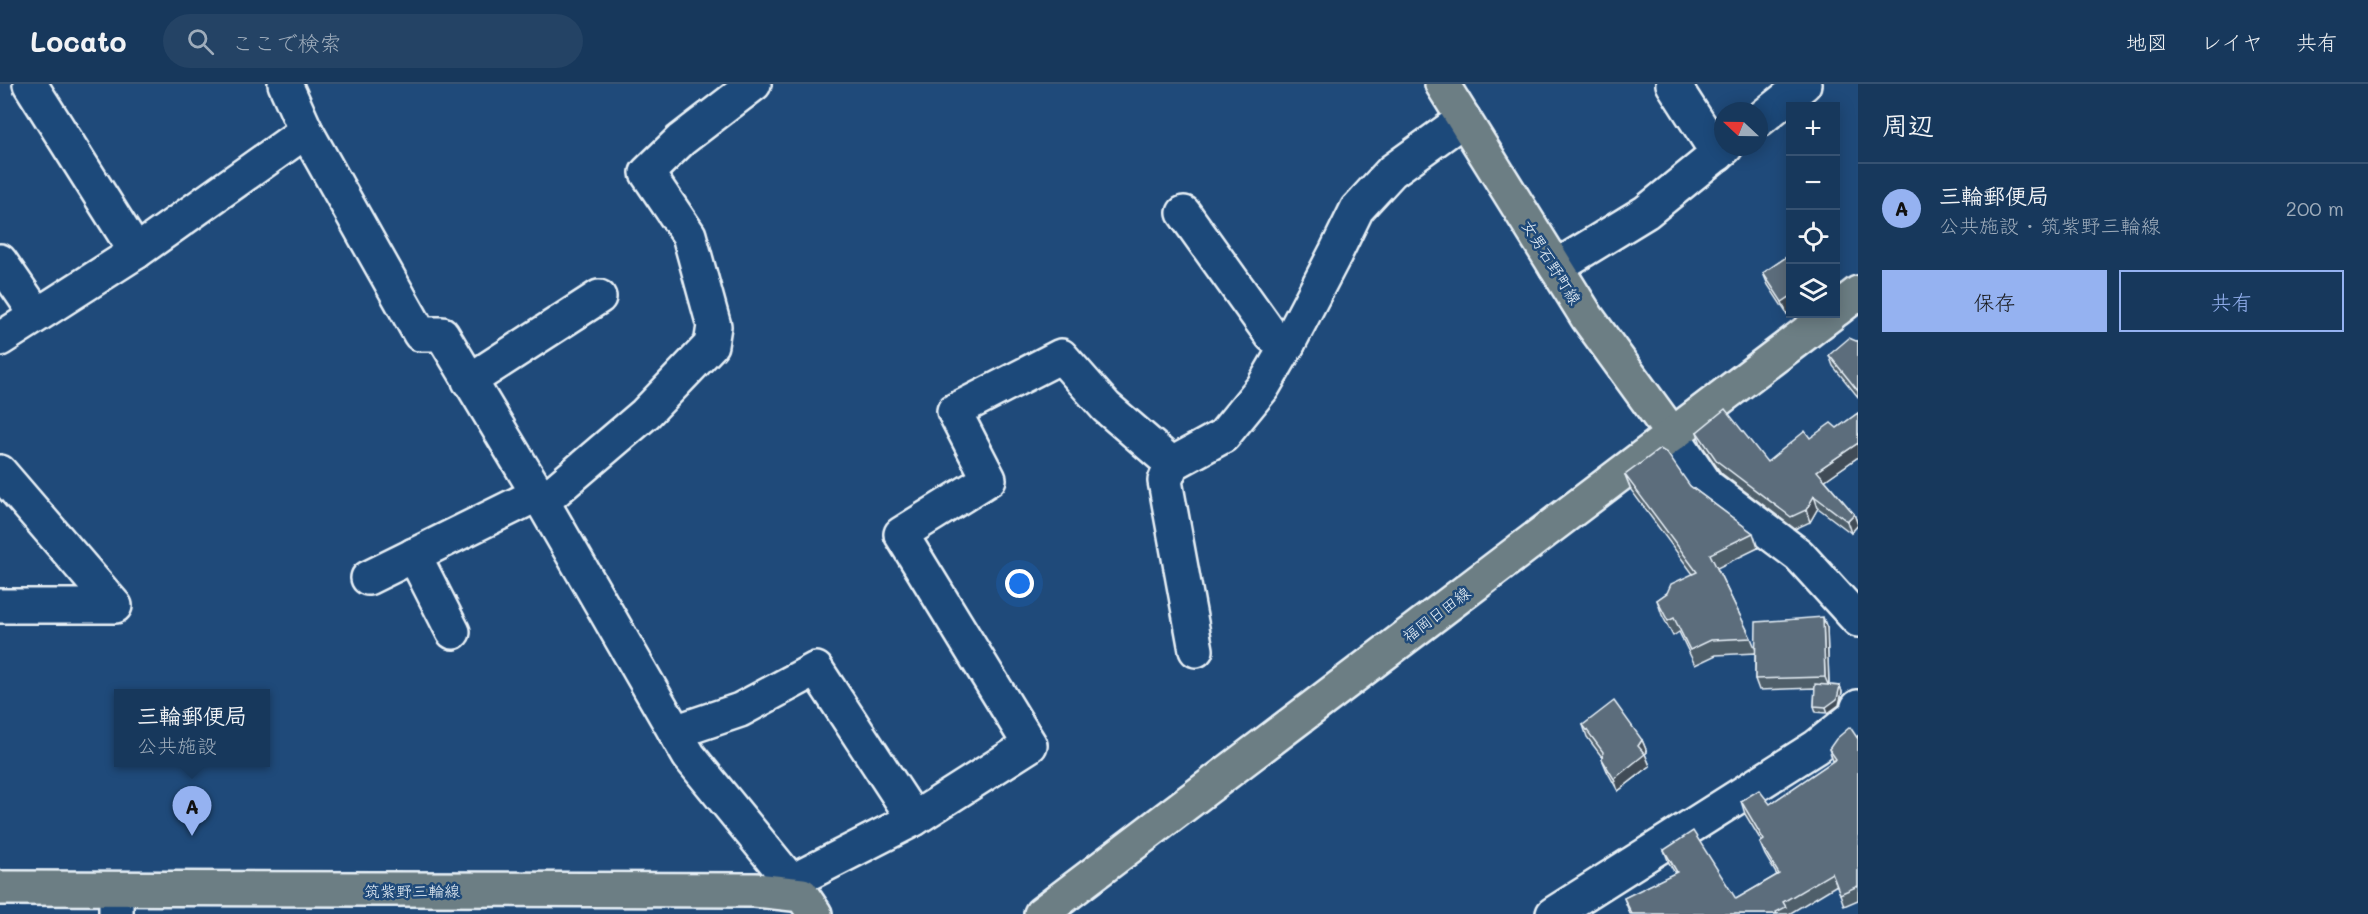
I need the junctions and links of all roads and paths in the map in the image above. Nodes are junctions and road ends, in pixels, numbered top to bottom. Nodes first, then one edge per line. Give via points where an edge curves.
1 (30, 84) edge
2 (285, 84) edge
3 (754, 84) edge
4 (1442, 84) edge
5 (1673, 84) edge
6 (1804, 84) edge
7 (1768, 113) edge
8 (1464, 119) junction
9 (306, 131) junction
10 (1714, 139) edge
11 (1715, 156) edge
12 (1184, 213) dead end
13 (136, 252) junction
14 (0, 261) edge
15 (1556, 267) junction
16 (1858, 293) edge
17 (599, 297) dead end
18 (1840, 307) edge
19 (38, 315) junction
20 (1826, 318) edge
21 (0, 339) edge
22 (1288, 344) junction
23 (470, 381) junction
24 (1672, 435) junction
25 (1172, 464) junction
26 (0, 472) edge
27 (540, 498) junction
28 (414, 555) junction
29 (368, 578) dead end
30 (0, 606) edge
31 (1858, 620) edge
32 (453, 632) dead end
33 (1196, 650) dead end
34 (1857, 715) edge
35 (675, 732) junction
36 (914, 819) junction
37 (0, 888) edge
38 (802, 897) edge
39 (116, 902) edge
40 (1057, 909) edge
41 (1553, 914) edge

1 - 13 street
2 - 9 street
3 - 27 street via 681,140 647,173 690,235 714,326 711,345 645,414
4 - 8 main road, 女男石野町線
5 - 10 street
6 - 7 street
8 - 15 main road, 女男石野町線
8 - 22 street via 1392,171 1357,210
9 - 13 street
9 - 23 street via 420,334 442,334
11 - 15 street via 1646,212
12 - 22 street via 1272,336
13 - 19 street
14 - 19 street
15 - 24 main road, 女男石野町線
16 - 18 main road
17 - 23 street
19 - 21 street
20 - 24 main road, 福岡日田線
22 - 25 street via 1263,387 1222,436
23 - 27 street
24 - 31 street via 1707,486 1799,555
24 - 40 main road, 福岡日田線
25 - 33 street via 1165,481
25 - 36 street via 1106,407 1061,356 954,411 989,479 901,534 1030,745
26 - 30 street via 115,606
27 - 28 street
27 - 35 street
28 - 29 street
28 - 32 street
34 - 41 street via 1816,747
35 - 36 street via 740,710 816,669
35 - 38 street via 689,756
36 - 38 street
37 - 39 main road, 筑紫野三輪線
38 - 39 main road, 筑紫野三輪線 via 755,890

